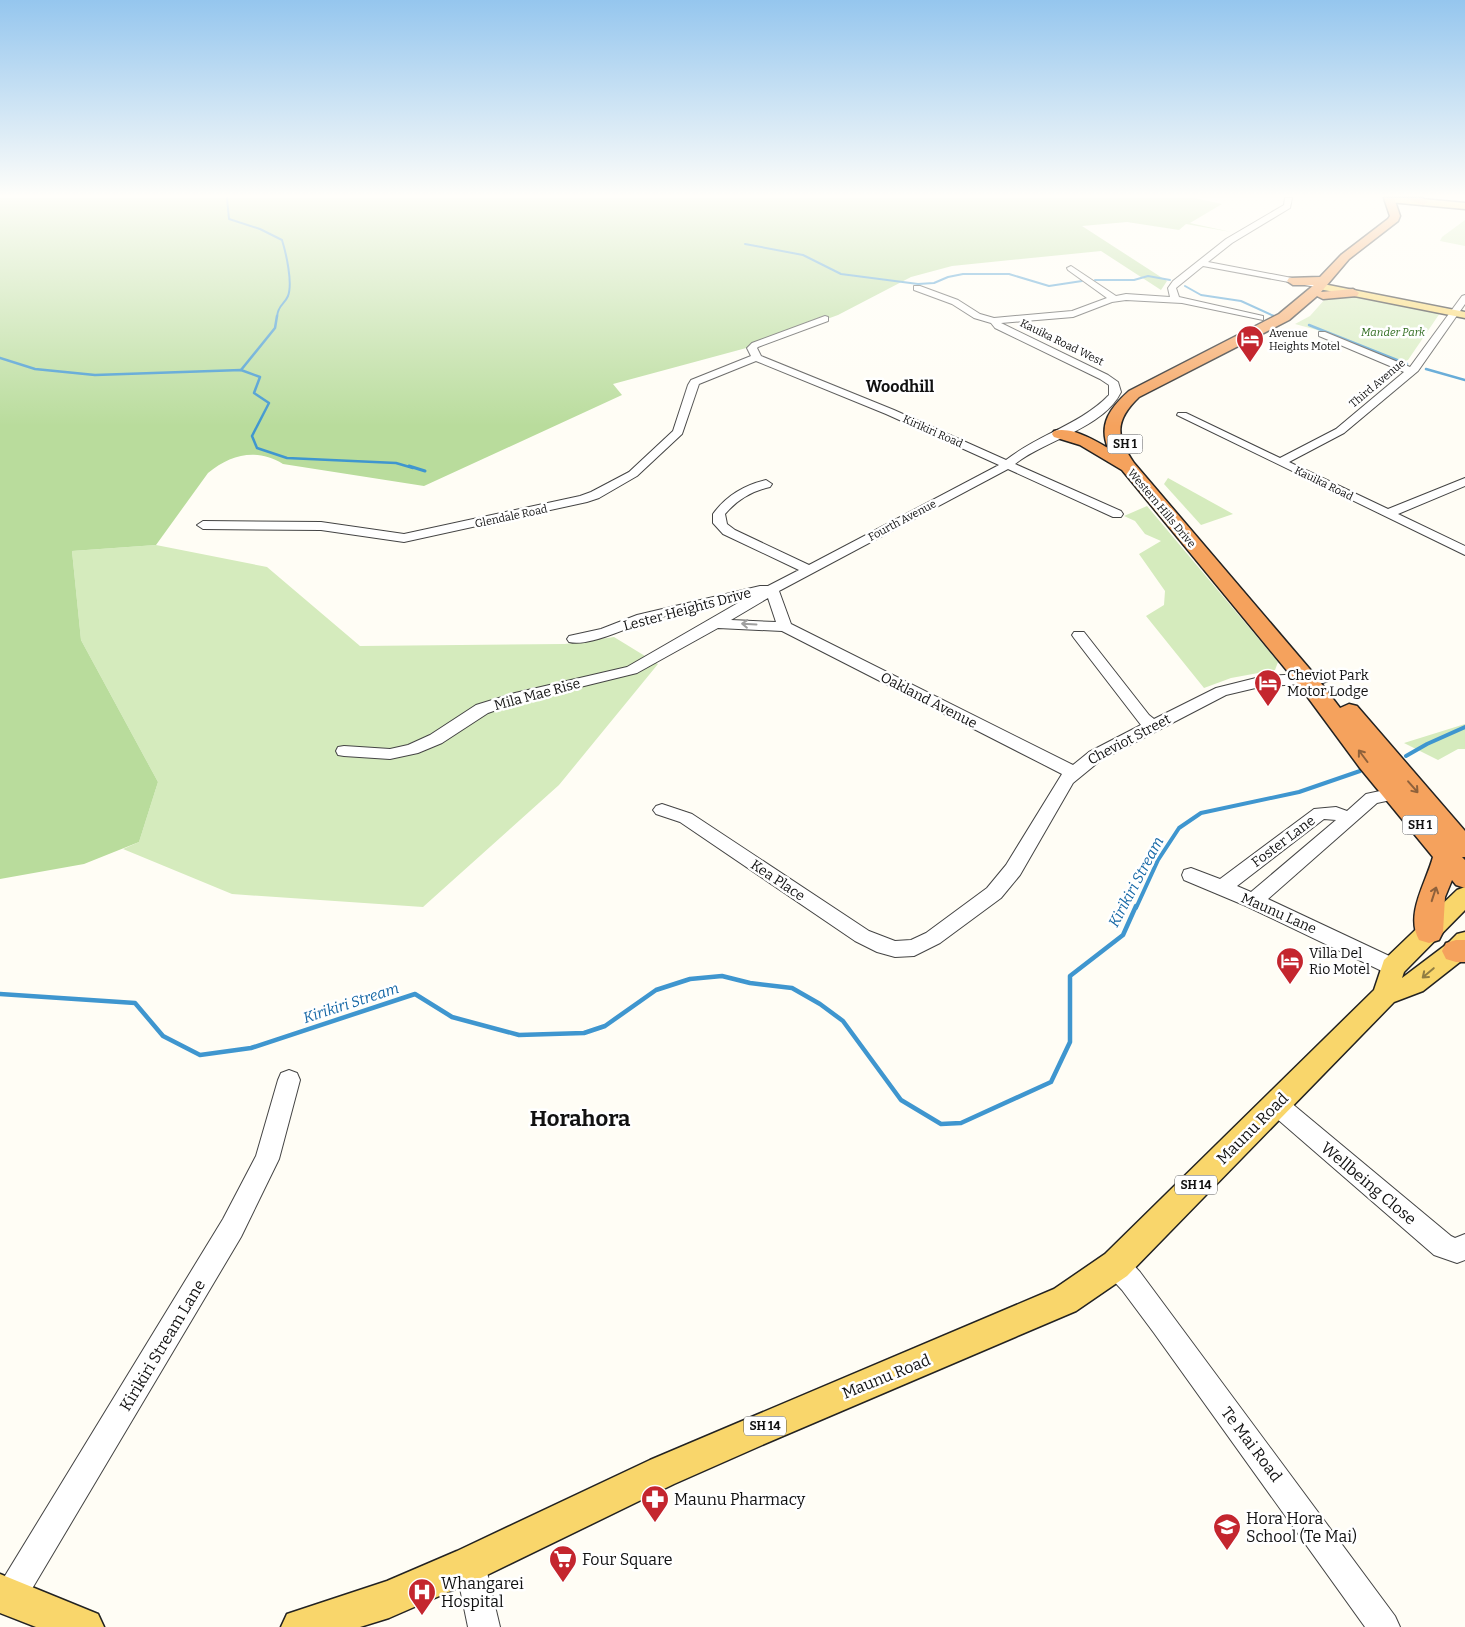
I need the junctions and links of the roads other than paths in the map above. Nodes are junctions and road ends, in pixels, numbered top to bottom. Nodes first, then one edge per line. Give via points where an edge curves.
1 (1078, 274) edge
2 (1188, 274) edge
3 (1257, 274) edge
4 (1338, 274) edge
5 (1293, 281) joint
6 (1326, 286) junction
7 (917, 288) dead end
8 (1353, 293) junction
9 (1465, 298) edge
10 (1114, 299) junction
11 (1174, 299) junction
12 (1460, 314) edge
13 (1260, 318) dead end
14 (825, 319) dead end
15 (994, 322) junction
16 (1322, 334) dead end
17 (754, 353) junction
18 (1411, 371) junction
19 (1114, 384) joint
20 (1182, 415) dead end
21 (1063, 433) junction
22 (1112, 435) junction
23 (1281, 462) junction
24 (1006, 464) junction
25 (1128, 467) junction
26 (1465, 482) edge
27 (766, 484) dead end
28 (1117, 514) dead end
29 (1388, 514) junction
30 (203, 525) dead end
31 (1465, 551) edge
32 (810, 570) junction
33 (1231, 581) junction
34 (771, 590) junction
35 (712, 623) junction
36 (785, 627) junction
37 (1079, 635) dead end
38 (574, 639) dead end
39 (675, 647) joint
40 (1314, 678) junction
41 (1153, 726) junction
42 (344, 751) dead end
43 (1073, 772) junction
44 (1394, 794) junction
45 (1430, 807) junction
46 (662, 810) dead end
47 (1349, 819) junction
48 (1465, 826) edge
49 (1455, 852) edge
50 (1191, 875) dead end
51 (1465, 878) edge
52 (1222, 888) junction
53 (1465, 896) edge
54 (1253, 901) junction
55 (1429, 932) junction
56 (1462, 948) edge
57 (895, 949) joint
58 (1393, 967) junction
59 (1385, 995) junction
60 (289, 1080) dead end
61 (1276, 1104) junction
62 (1465, 1246) edge
63 (1116, 1265) junction
64 (470, 1564) junction
65 (5, 1595) edge
66 (85, 1627) edge
67 (300, 1627) edge
68 (484, 1627) edge
69 (1384, 1627) edge

1 - 10 street
2 - 11 street via 1173,286
3 - 5 street
4 - 6 highway, Western Hills Drive / SH 1
5 - 6 highway
6 - 8 highway
6 - 8 highway
6 - 22 highway, Western Hills Drive / SH 1 via 1284,318 1134,394 1118,408 1113,418
6 - 33 highway, Western Hills Drive / SH 1 via 1304,314 1149,394 1131,406 1121,424 1123,439 1134,457
7 - 15 street, Kauika Road West via 956,302 977,316
8 - 12 main road
9 - 12 street, Third Avenue
10 - 11 street
10 - 15 street via 1072,314
11 - 13 street
12 - 18 street, Third Avenue
14 - 17 street via 755,345
15 - 19 street, Kauika Road West
16 - 18 street
17 - 24 street, Kirikiri Road
17 - 30 street, Glendale Road via 750,359 695,382 678,432 634,474 584,499 404,538 321,526
18 - 23 street, Third Avenue via 1340,431
19 - 21 street, Fourth Avenue via 1116,392 1106,405
20 - 23 street, Kauika Road
21 - 22 highway
21 - 24 street, Fourth Avenue
21 - 25 highway via 1096,447
22 - 25 highway, Western Hills Drive / SH 1
23 - 29 street, Kauika Road
24 - 28 street, Kirikiri Road
24 - 32 street, Fourth Avenue
25 - 33 highway, Western Hills Drive / SH 1
26 - 29 street
27 - 32 street via 753,488 723,509 719,514 720,523 730,533
29 - 31 street, Kauika Road
32 - 34 street, Fourth Avenue
33 - 40 highway, Western Hills Drive / SH 1
34 - 35 street, Fourth Avenue
34 - 36 street
34 - 38 street, Lester Heights Drive via 741,593
36 -> 35 street, Oakland Avenue
35 - 39 street, Fourth Avenue
36 - 43 street, Oakland Avenue
37 - 41 street via 1143,720
39 - 42 street, Mila Mae Rise via 632,670 482,709 436,739 412,750 390,754
40 - 41 street, Cheviot Street via 1228,688
44 -> 40 highway, Western Hills Drive / SH 1 via 1368,762
40 -> 45 highway, Western Hills Drive / SH 1
41 - 43 street, Cheviot Street via 1095,756
43 - 57 street, Cheviot Street via 1000,886 923,945
44 - 47 street, Foster Lane via 1372,798
44 - 49 highway, Western Hills Drive / SH 1
45 - 48 highway
45 - 49 highway, Western Hills Drive / SH 1
46 - 57 street, Kea Place via 686,818 862,936
47 - 52 street, Foster Lane via 1336,813 1320,813
47 - 54 street, Foster Lane
49 - 51 highway, Western Hills Drive / SH 1
55 -> 49 highway via 1432,897
50 - 52 street, Maunu Lane
52 - 54 street, Maunu Lane
53 - 55 main road, Maunu Road / SH 14
54 - 58 street, Maunu Lane
55 - 58 main road, Maunu Road / SH 14
56 -> 59 main road, Maunu Road / SH 14 via 1414,984
58 - 59 main road, Maunu Road / SH 14
59 - 61 main road, Maunu Road / SH 14
60 - 65 street, Kirikiri Stream Lane via 267,1158 232,1228
61 - 62 street, Wellbeing Close via 1443,1246 1457,1251
61 - 63 main road, Maunu Road / SH 14
63 - 64 main road, Maunu Road / SH 14 via 1065,1300 731,1441
63 - 69 street, Te Mai Road via 1163,1324
64 - 67 main road, Maunu Road / SH 14 via 389,1599
64 - 68 street
65 - 66 main road

